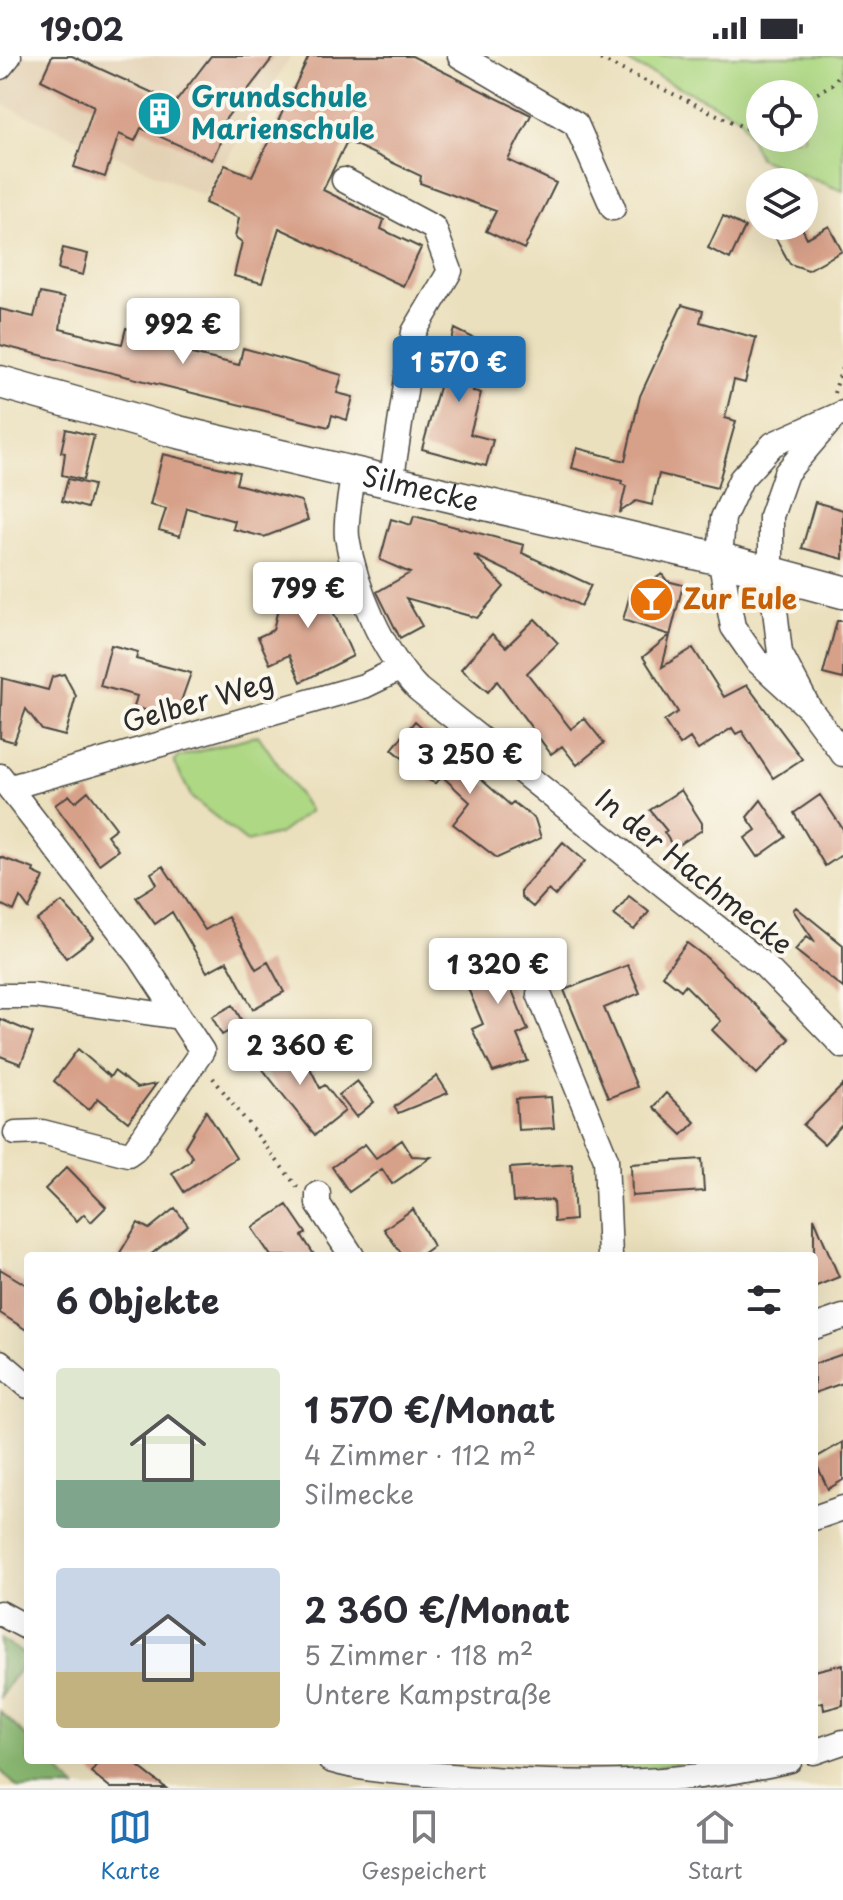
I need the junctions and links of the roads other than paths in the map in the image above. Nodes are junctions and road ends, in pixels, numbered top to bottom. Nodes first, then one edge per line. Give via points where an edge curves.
1 (9, 56) edge
2 (460, 56) edge
3 (0, 67) edge
4 (344, 180) dead end
5 (613, 208) dead end
6 (0, 382) edge
7 (839, 414) edge
8 (353, 474) junction
9 (391, 483) junction
10 (720, 559) junction
11 (771, 575) junction
12 (843, 592) edge
13 (399, 669) junction
14 (809, 708) junction
15 (843, 754) edge
16 (6, 781) edge
17 (539, 994) dead end
18 (0, 996) edge
19 (179, 1017) junction
20 (843, 1046) edge
21 (16, 1133) dead end
22 (318, 1199) road end
23 (350, 1252) edge
24 (610, 1252) edge
25 (843, 1317) edge
26 (818, 1326) edge
27 (0, 1362) edge
28 (24, 1383) edge
29 (843, 1508) edge
30 (818, 1517) edge
31 (0, 1613) edge
32 (24, 1626) edge
33 (843, 1742) edge
34 (818, 1751) edge
35 (781, 1764) edge
36 (342, 1768) edge
37 (746, 1780) edge

1 - 3 street
2 - 5 street via 576,124
4 - 9 street via 434,228 450,271 414,332
6 - 8 main road, Silmecke
7 - 10 street via 773,444 741,479 723,518
7 - 11 street via 786,473 771,516
8 - 9 main road, Silmecke
8 - 13 street, In der Hachmecke via 347,535 359,582
9 - 10 main road, Silmecke
10 - 11 main road, Silmecke
10 - 14 street via 733,627 756,660
11 - 12 main road, Silmecke
11 - 14 street via 780,653
13 - 16 street, Gelber Weg via 364,686
13 - 20 street, In der Hachmecke via 765,966
14 - 15 street
16 - 19 street via 140,957
17 - 24 street via 606,1159
18 - 19 street via 35,996
19 - 21 street via 199,1054 128,1154 42,1132
22 - 23 street
25 - 26 street
27 - 28 street
29 - 30 street
31 - 32 street
33 - 34 street
35 - 37 street
36 - 37 street via 618,1786

